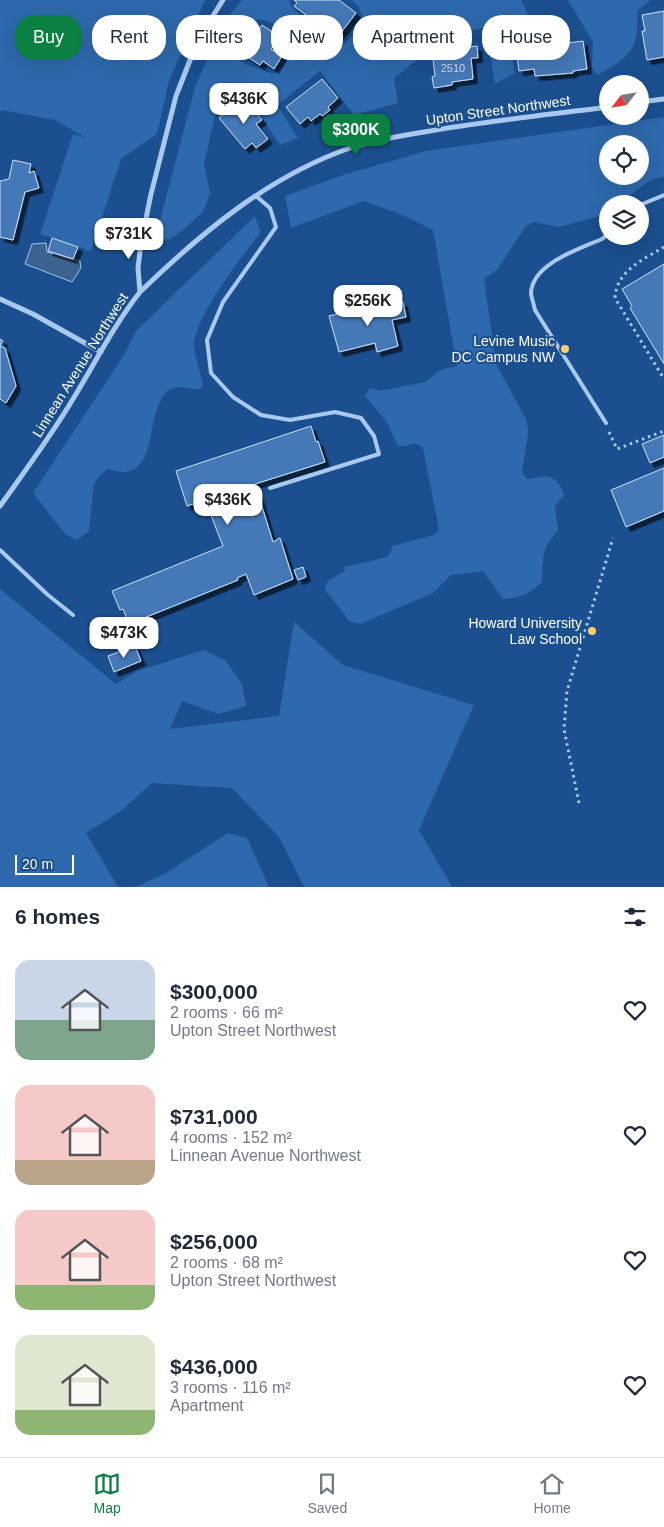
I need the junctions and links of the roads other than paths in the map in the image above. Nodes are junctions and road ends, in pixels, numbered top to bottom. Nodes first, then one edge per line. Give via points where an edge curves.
1 (223, 0) edge
2 (664, 99) edge
3 (649, 101) edge
4 (599, 107) edge
5 (664, 195) edge
6 (256, 196) junction
7 (649, 201) edge
8 (599, 240) edge
9 (140, 292) junction
10 (0, 299) edge
11 (101, 352) junction
12 (606, 423) road end
13 (270, 488) dead end
14 (0, 506) edge
15 (0, 550) edge
16 (73, 615) dead end

1 - 9 street, Linnean Avenue Northwest via 194,50 176,96 141,243
2 - 3 street
4 - 6 street, Upton Street Northwest via 380,139 311,164
5 - 7 lane
6 - 9 street, Upton Street Northwest via 215,224
6 - 13 lane via 270,208 276,227 223,302 207,340 211,373 232,397 262,414 290,420 335,412 361,418 374,436 380,454
8 - 12 lane via 554,261 538,274 531,293 535,310
9 - 11 street, Linnean Avenue Northwest
10 - 11 street
11 - 14 street, Linnean Avenue Northwest via 49,436
15 - 16 lane

